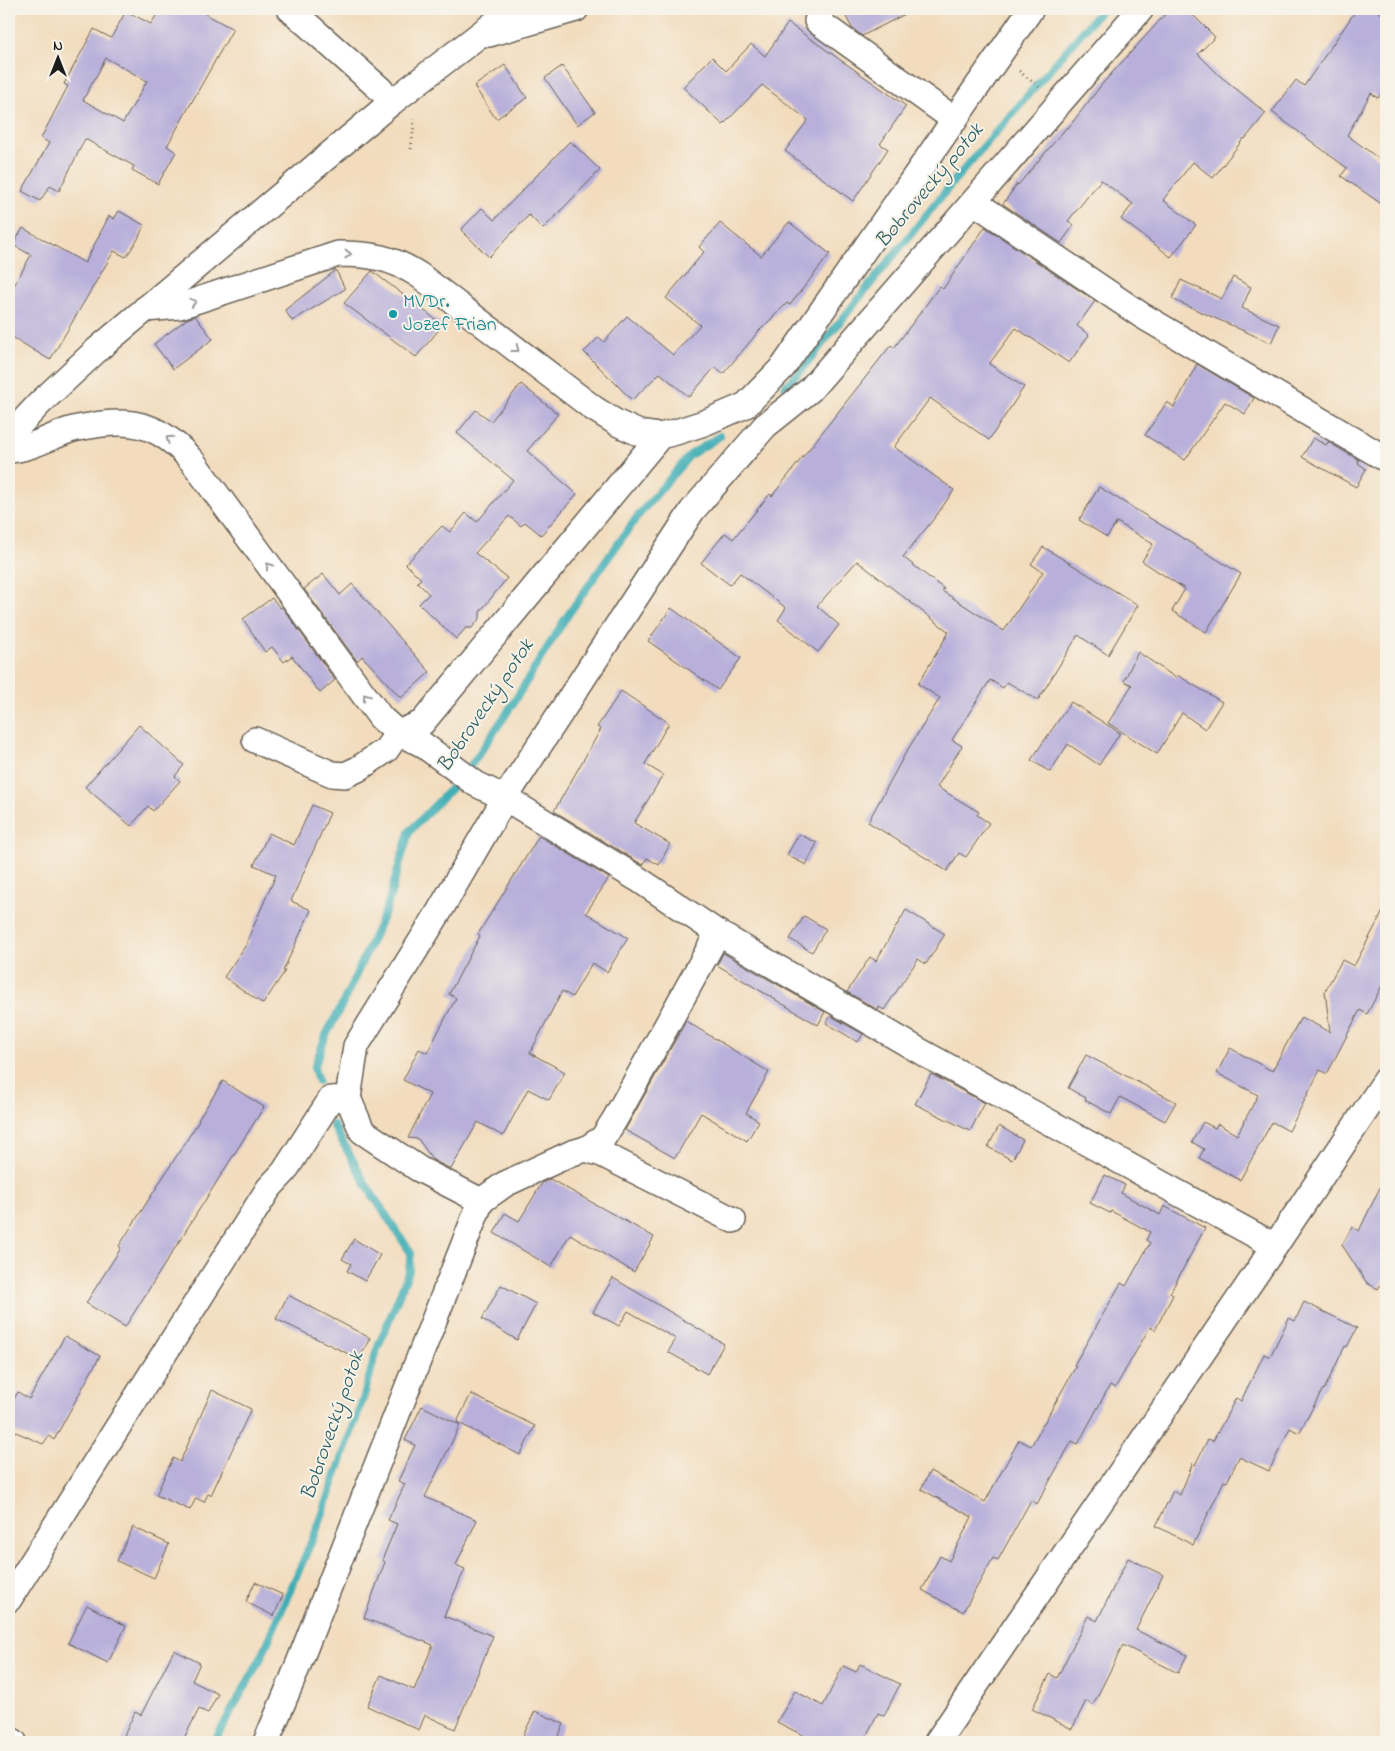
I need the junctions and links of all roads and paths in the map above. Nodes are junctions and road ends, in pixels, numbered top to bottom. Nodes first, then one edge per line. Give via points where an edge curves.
1 (290, 9) edge
2 (513, 9) edge
3 (576, 9) edge
4 (1032, 9) edge
5 (1142, 9) edge
6 (812, 13) edge
7 (476, 38) junction
8 (1029, 79) dead end
9 (1041, 89) dead end
10 (392, 102) junction
11 (412, 117) dead end
12 (955, 120) junction
13 (411, 149) dead end
14 (974, 202) junction
15 (145, 309) junction
16 (746, 405) junction
17 (765, 426) junction
18 (9, 436) edge
19 (660, 436) junction
20 (9, 450) edge
21 (1386, 459) edge
22 (398, 733) junction
23 (256, 740) dead end
24 (505, 798) junction
25 (718, 932) junction
26 (1386, 1080) edge
27 (348, 1098) junction
28 (586, 1149) junction
29 (481, 1201) junction
30 (733, 1220) dead end
31 (1276, 1246) junction
32 (9, 1599) edge
33 (9, 1739) edge
34 (14, 1742) edge
35 (266, 1742) edge
36 (936, 1742) edge

1 - 10 street
2 - 7 street
3 - 7 street
4 - 12 street
5 - 14 street
6 - 12 street
7 - 10 street
8 - 9 path
10 - 15 street
11 - 13 path
12 - 16 street via 783,366
14 - 17 street via 810,390
14 - 21 street via 1141,315
15 - 18 street via 40,403
15 -> 19 street via 180,306 338,254 382,257 419,275 617,423 639,433
16 - 17 street
16 - 19 street via 704,423
17 - 24 street via 692,511
19 - 22 street via 422,723
22 -> 20 street via 381,718 193,462 167,436 140,424 110,422 70,430 21,450
22 - 23 street via 386,750 346,775 332,774
22 - 24 street via 422,744 476,784
24 - 25 street
24 - 27 street via 356,1046
25 - 28 street via 604,1138
25 - 31 street via 925,1054
26 - 31 street
27 - 29 street via 362,1131 419,1169
27 - 32 street via 331,1099 284,1172 269,1188
28 - 29 street via 505,1184
28 - 30 street
29 - 35 street
31 - 36 street
33 - 34 street

